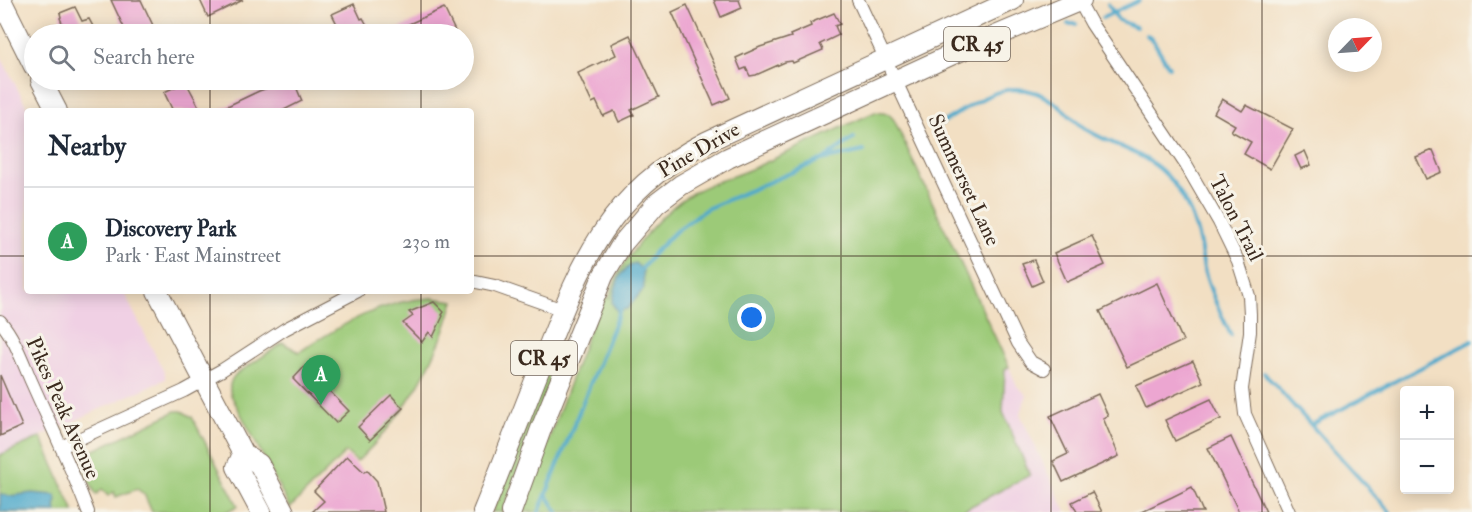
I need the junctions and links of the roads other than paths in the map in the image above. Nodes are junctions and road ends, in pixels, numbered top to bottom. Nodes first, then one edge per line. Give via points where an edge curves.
1 (858, 0) edge
2 (1012, 0) edge
3 (1080, 0) edge
4 (4, 2) edge
5 (24, 45) edge
6 (886, 59) junction
7 (896, 81) junction
8 (46, 90) edge
9 (55, 108) edge
10 (474, 281) edge
11 (159, 294) edge
12 (352, 294) edge
13 (563, 310) junction
14 (0, 321) edge
15 (1044, 369) dead end
16 (204, 380) junction
17 (61, 447) junction
18 (243, 454) junction
19 (88, 512) edge
20 (261, 512) edge
21 (284, 512) edge
22 (483, 512) edge
23 (511, 512) edge
24 (1289, 512) edge

1 - 6 street, Summerset Lane
2 - 6 main road, Pine Drive / CR 45
3 - 7 main road, Pine Drive / CR 45
3 - 24 street, Talon Trail via 1186,165 1238,261 1250,314 1242,389 1245,414
4 - 5 main road
6 - 7 street, Summerset Lane
6 - 13 main road, Pine Drive / CR 45 via 699,146 651,178 623,204 599,237
7 - 15 street, Summerset Lane via 1021,349 1031,362
7 - 23 main road, Pine Drive / CR 45 via 702,172 674,189 642,219 615,254 599,285
8 - 9 main road
10 - 13 street
11 - 16 main road
12 - 16 street via 280,332
13 - 22 main road, Pine Drive / CR 45
14 - 17 street, Pikes Peak Avenue
16 - 17 street
16 - 18 main road
17 - 19 street, Pikes Peak Avenue
18 - 20 main road via 237,467
18 - 21 main road via 259,464

